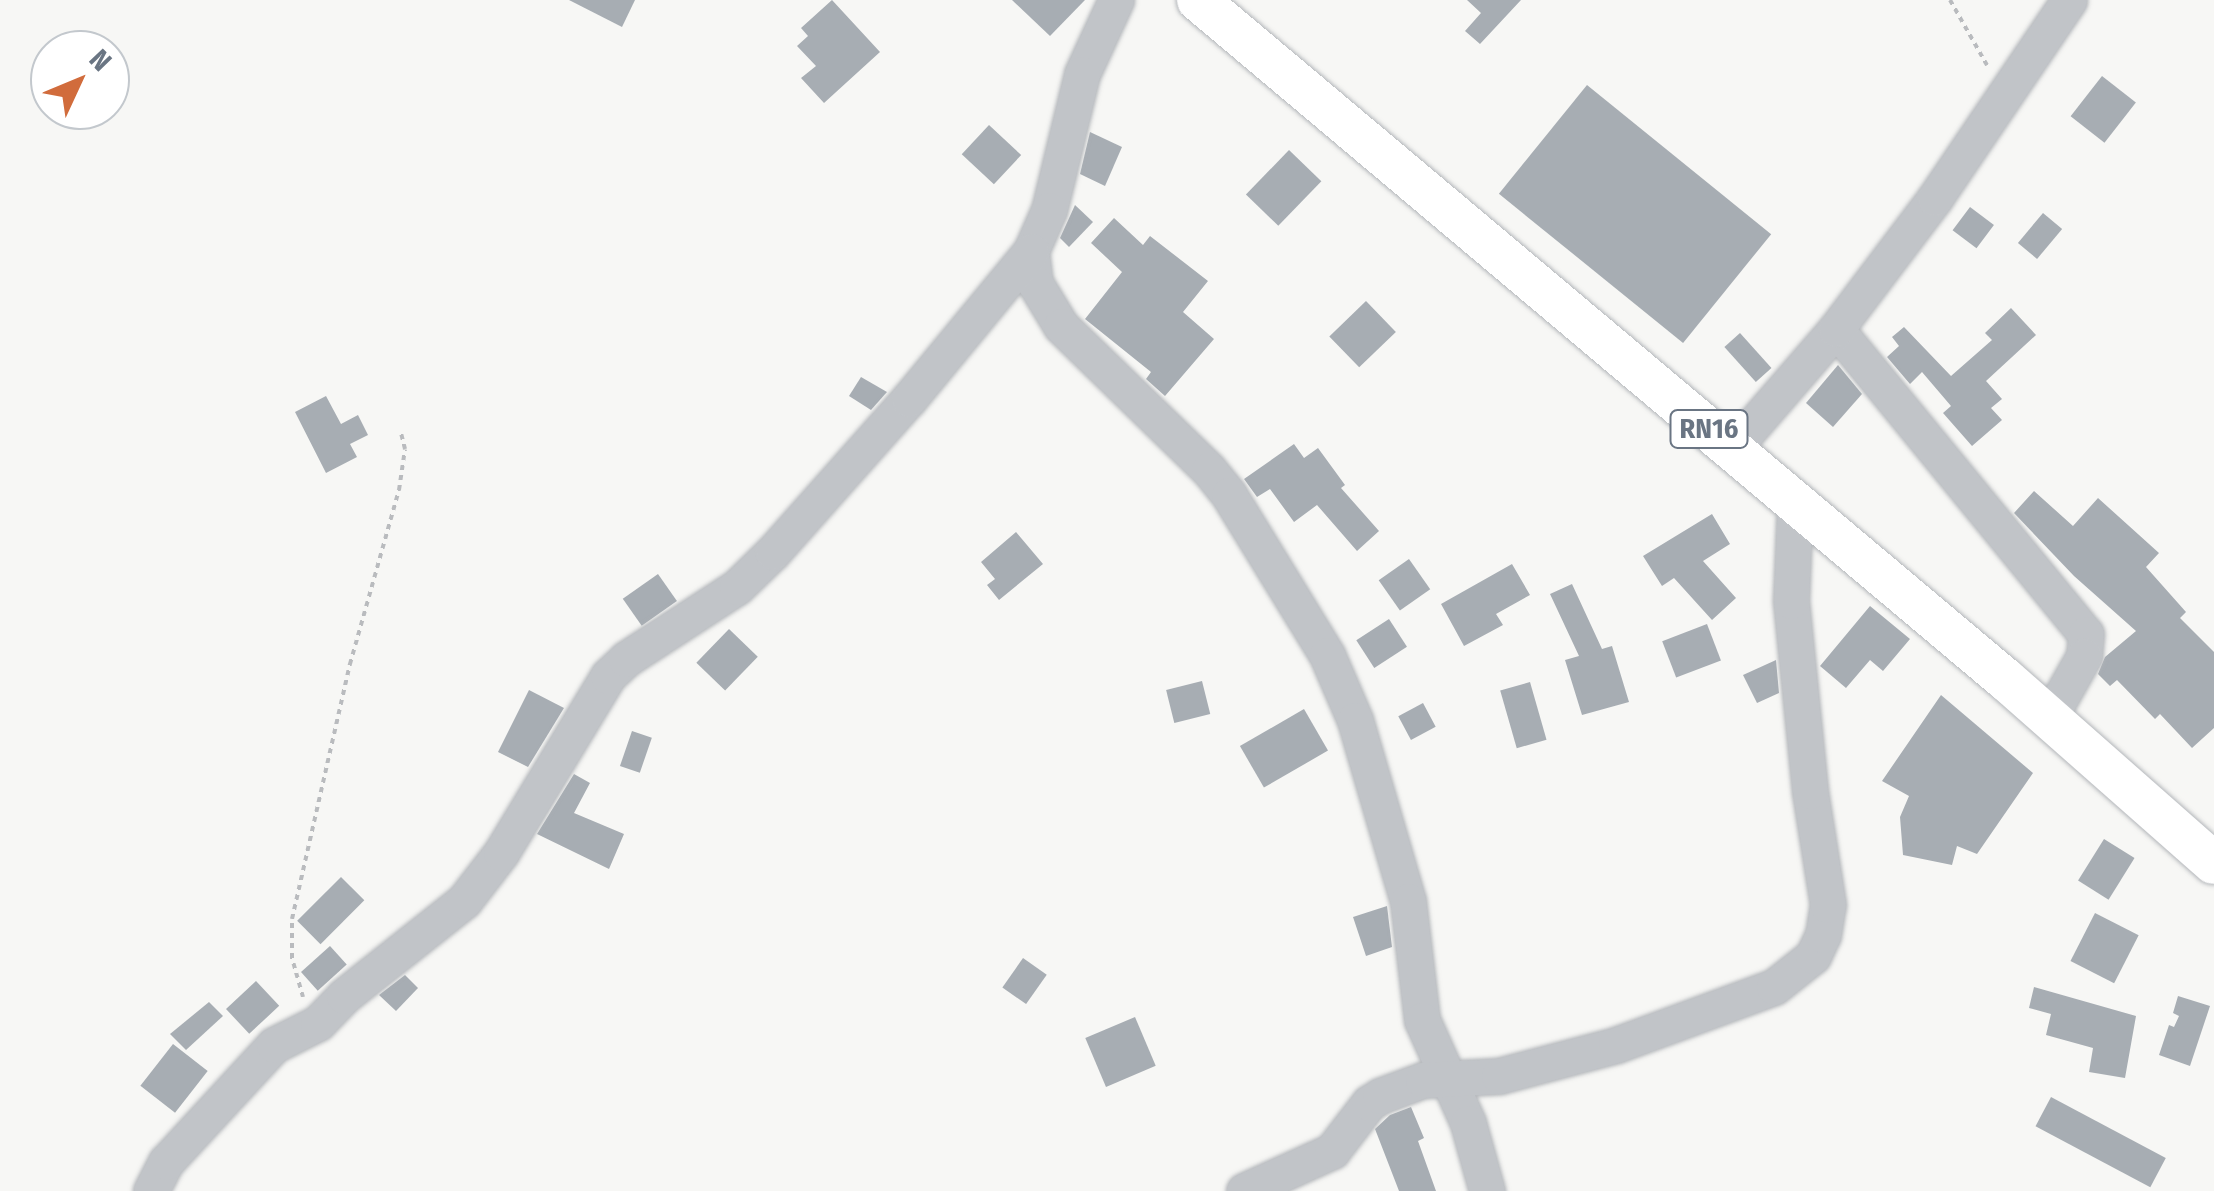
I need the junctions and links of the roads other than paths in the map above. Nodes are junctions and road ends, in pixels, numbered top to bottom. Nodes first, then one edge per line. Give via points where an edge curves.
1 (1116, 0) edge
2 (1198, 0) edge
3 (2069, 0) edge
4 (1030, 251) junction
5 (1836, 329) junction
6 (1732, 448) junction
7 (1795, 501) junction
8 (2049, 718) junction
9 (2214, 863) edge
10 (1451, 1078) junction
11 (151, 1191) edge
12 (1244, 1191) edge
13 (1486, 1191) edge

1 - 4 street via 1082,74 1049,210
2 - 6 main road, RN16
3 - 5 street via 2006,98
4 - 10 street via 1044,304 1209,470 1328,655 1403,882 1422,1020
4 - 11 street via 773,552 737,587 608,676 501,853 464,901 312,1026 274,1045 166,1162
5 - 6 street
5 - 8 street via 2086,634 2084,656
6 - 7 main road, RN16
7 - 8 main road, RN16
7 - 10 street via 1791,601 1828,905 1813,956 1774,987 1681,1023 1537,1067
8 - 9 main road, RN16
10 - 12 street via 1380,1096 1332,1151
10 - 13 street

